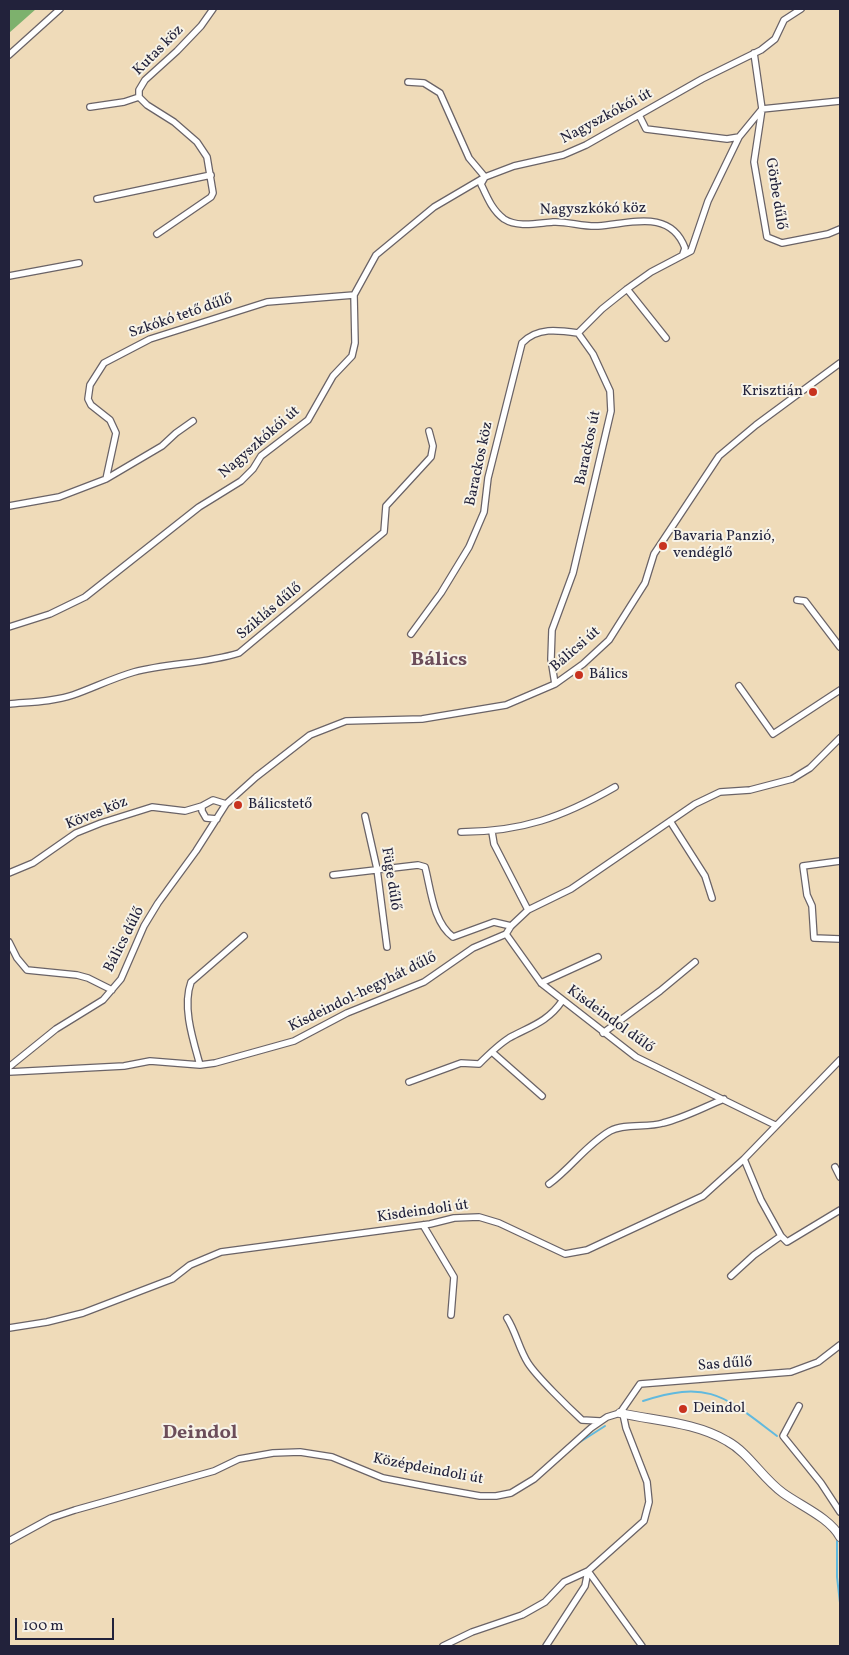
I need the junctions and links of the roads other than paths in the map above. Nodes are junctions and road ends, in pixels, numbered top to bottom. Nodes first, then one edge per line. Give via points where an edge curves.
1 (60, 9) edge
2 (213, 9) edge
3 (801, 9) edge
4 (754, 53) junction
5 (9, 55) edge
6 (408, 82) dead end
7 (139, 97) junction
8 (840, 101) edge
9 (90, 107) dead end
10 (762, 109) junction
11 (639, 115) junction
12 (739, 137) junction
13 (211, 175) junction
14 (485, 177) junction
15 (97, 198) dead end
16 (840, 230) edge
17 (157, 234) dead end
18 (682, 254) junction
19 (79, 263) dead end
20 (9, 276) edge
21 (627, 290) junction
22 (354, 295) junction
23 (578, 333) junction
24 (666, 338) dead end
25 (840, 363) edge
26 (193, 421) dead end
27 (429, 431) dead end
28 (106, 479) junction
29 (9, 506) edge
30 (797, 600) dead end
31 (9, 627) edge
32 (412, 634) dead end
33 (840, 647) edge
34 (555, 684) junction
35 (739, 686) dead end
36 (840, 690) edge
37 (9, 704) edge
38 (840, 738) edge
39 (615, 787) dead end
40 (226, 804) junction
41 (202, 806) junction
42 (365, 816) dead end
43 (217, 819) junction
44 (670, 821) junction
45 (461, 832) dead end
46 (492, 832) junction
47 (840, 861) edge
48 (377, 869) junction
49 (9, 873) edge
50 (333, 875) dead end
51 (712, 898) dead end
52 (528, 910) junction
53 (511, 926) junction
54 (506, 934) junction
55 (244, 936) dead end
56 (840, 940) edge
57 (9, 942) edge
58 (387, 947) dead end
59 (598, 957) dead end
60 (695, 962) dead end
61 (541, 983) junction
62 (112, 990) junction
63 (562, 1001) junction
64 (603, 1034) junction
65 (492, 1052) junction
66 (840, 1060) edge
67 (200, 1065) junction
68 (9, 1067) edge
69 (9, 1072) edge
70 (409, 1082) dead end
71 (542, 1096) dead end
72 (724, 1099) junction
73 (775, 1125) junction
74 (744, 1159) junction
75 (835, 1167) dead end
76 (840, 1177) edge
77 (549, 1184) dead end
78 (840, 1210) edge
79 (424, 1225) junction
80 (781, 1236) junction
81 (731, 1276) dead end
82 (451, 1315) dead end
83 (507, 1318) dead end
84 (9, 1328) edge
85 (840, 1346) edge
86 (799, 1406) dead end
87 (621, 1413) junction
88 (602, 1421) junction
89 (840, 1512) edge
90 (840, 1537) edge
91 (9, 1541) edge
92 (588, 1571) junction
93 (443, 1646) edge
94 (546, 1646) edge
95 (642, 1646) edge

1 - 5 street
2 - 7 street, Kutas köz via 201,26 145,80
3 - 4 street, Nagyszkókói út via 784,20 775,39
4 - 10 street
4 - 11 street, Nagyszkókói út via 702,78
6 - 14 street via 424,83 440,92 469,158
7 - 9 street
7 - 13 street, Kutas köz via 197,142 207,156
8 - 10 street
10 - 12 street
10 - 16 street, Görbe dűlő via 754,162 767,237 782,243
11 - 12 street via 646,129 727,139
11 - 14 street, Nagyszkókói út via 562,155 514,166
12 - 18 street via 708,201 691,251
13 - 15 street
13 - 17 street, Kutas köz via 211,197
14 - 18 street, Nagyszkókó köz via 481,184 492,207 505,220 529,225 555,221 598,226 623,221 652,221 679,235 685,248
14 - 22 street, Nagyszkókói út via 434,208 387,245 376,255
18 - 21 street
19 - 20 street
21 - 23 street
21 - 24 street
22 - 28 street, Szkókó tető dűlő via 267,302 150,339 104,363 90,385 88,399 110,420 116,433
22 - 31 street, Nagyszkókói út via 355,343 352,356 332,376 308,420 260,456 253,469 240,481 199,507 85,597 50,614
23 - 32 street, Barackos köz via 551,330 529,336 522,343 488,478 484,512 442,593
23 - 34 street, Barackos út via 593,354 610,391 611,411 573,573 552,630 551,659
25 - 34 street, Bálicsi út via 719,456 654,554 645,583 609,640
26 - 28 street via 162,446
27 - 37 street, Sziklás dűlő via 434,446 431,457 386,506 384,532 239,654 133,673 46,701
28 - 29 street via 60,497
30 - 33 street via 805,601
34 - 40 street, Bálicsi út via 506,705 422,720 371,719 333,724 294,747
35 - 36 street via 772,734
38 - 44 street via 810,768 792,779 750,790 720,792
39 - 46 street via 581,807 548,820
40 - 41 street via 211,800
40 - 43 street, Bálicsi út
41 - 43 street via 204,817
41 - 49 street, Köves köz via 185,811 152,807 101,823 76,833 33,863
42 - 48 street, Füge dűlő
43 - 62 street, Bálics dűlő via 158,903 144,926 121,979
44 - 51 street via 705,876
44 - 52 street via 571,890
45 - 46 street
46 - 52 street via 494,844
47 - 56 street via 803,866 812,906 814,938
48 - 50 street
48 - 53 street via 426,867 435,909 445,931 453,937 494,922
48 - 58 street, Füge dűlő
52 - 53 street
53 - 54 street
54 - 61 street, Kisdeindol dűlő
54 - 67 street, Kisdeindol-hegyhát dűlő via 473,948 424,982 347,1013 294,1041 235,1059
55 - 67 street via 195,977 189,987 191,1035
57 - 62 street via 28,970 76,975
59 - 61 street
60 - 64 street
61 - 63 street, Kisdeindol dűlő
62 - 68 street, Bálics dűlő via 93,1008 56,1029
63 - 64 street, Kisdeindol dűlő
63 - 65 street via 542,1023 509,1038
64 - 72 street, Kisdeindol dűlő via 659,1070
65 - 70 street via 479,1064 461,1063
65 - 71 street
66 - 73 street, Kisdeindoli út
67 - 69 street, Kisdeindol-hegyhát dűlő via 150,1061 124,1066
72 - 73 street, Kisdeindol dűlő
72 - 77 street via 664,1123 612,1130 594,1141
73 - 74 street, Kisdeindoli út
74 - 79 street, Kisdeindoli út via 703,1196 587,1250 574,1253 564,1254 479,1217 454,1218
74 - 80 street
75 - 76 street
78 - 80 street via 787,1242
79 - 82 street via 454,1277
79 - 84 street, Kisdeindoli út via 221,1252 190,1265 172,1279 83,1313
80 - 81 street
83 - 88 street via 538,1376 582,1420
85 - 87 street, Sas dűlő via 818,1362 791,1372 640,1384
86 - 89 street via 783,1436
87 - 88 street, Középdeindoli út
87 - 90 street via 703,1431 727,1441 774,1486 829,1524
87 - 92 street via 647,1482 649,1502 644,1521
88 - 91 street, Középdeindoli út via 534,1479 512,1493 496,1496 453,1491 383,1478 332,1458 300,1452 273,1453 238,1459 214,1471 74,1510 51,1518
92 - 93 street via 564,1582 545,1602 522,1615
92 - 94 street via 585,1586
92 - 95 street

